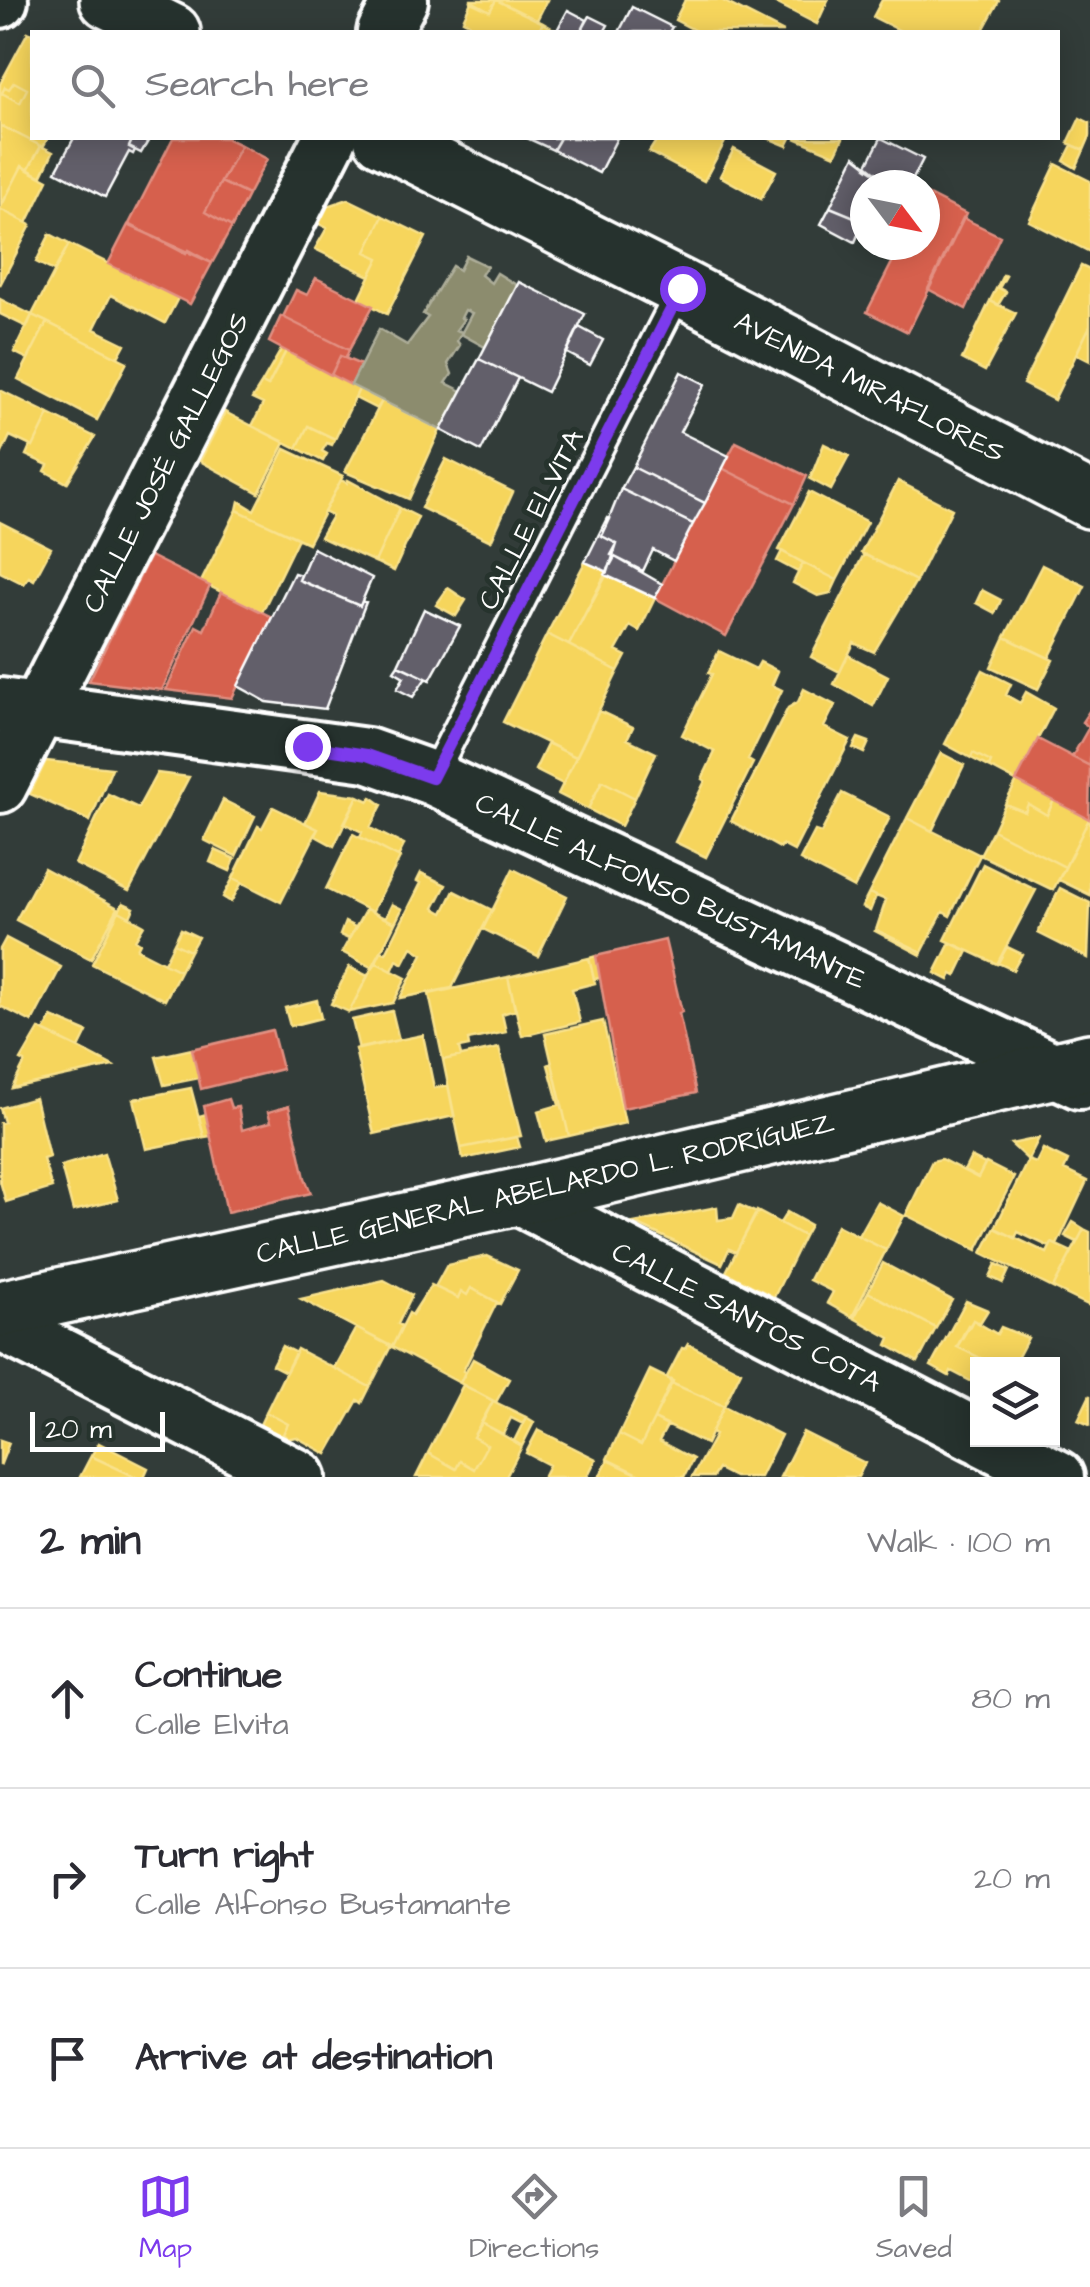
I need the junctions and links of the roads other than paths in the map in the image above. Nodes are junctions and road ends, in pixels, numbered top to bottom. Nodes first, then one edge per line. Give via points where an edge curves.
1 (108, 0) edge
2 (400, 0) edge
3 (168, 30) edge
4 (385, 30) edge
5 (329, 140) edge
6 (386, 140) edge
7 (682, 288) junction
8 (1090, 500) edge
9 (19, 708) edge
10 (432, 778) junction
11 (0, 786) edge
12 (1078, 1073) edge
13 (518, 1196) junction
14 (0, 1309) edge
15 (0, 1324) edge
16 (970, 1432) edge
17 (999, 1447) edge
18 (298, 1477) edge
19 (1057, 1477) edge

1 - 3 main road
2 - 4 street
5 - 9 street, CALLE JOSÉ GALLEGOS
6 - 7 main road, AVENIDA MIRAFLORES
7 - 8 main road, AVENIDA MIRAFLORES
7 - 10 lane, CALLE ELVITA
9 - 10 street, CALLE ALFONSO BUSTAMANTE via 367,755
9 - 11 street, CALLE JOSÉ GALLEGOS
10 - 12 street, CALLE ALFONSO BUSTAMANTE
12 - 13 main road, CALLE GENERAL ABELARDO L. RODRÍGUEZ
13 - 14 main road, CALLE GENERAL ABELARDO L. RODRÍGUEZ
13 - 16 street, CALLE SANTOS COTA
15 - 18 street
17 - 19 street

